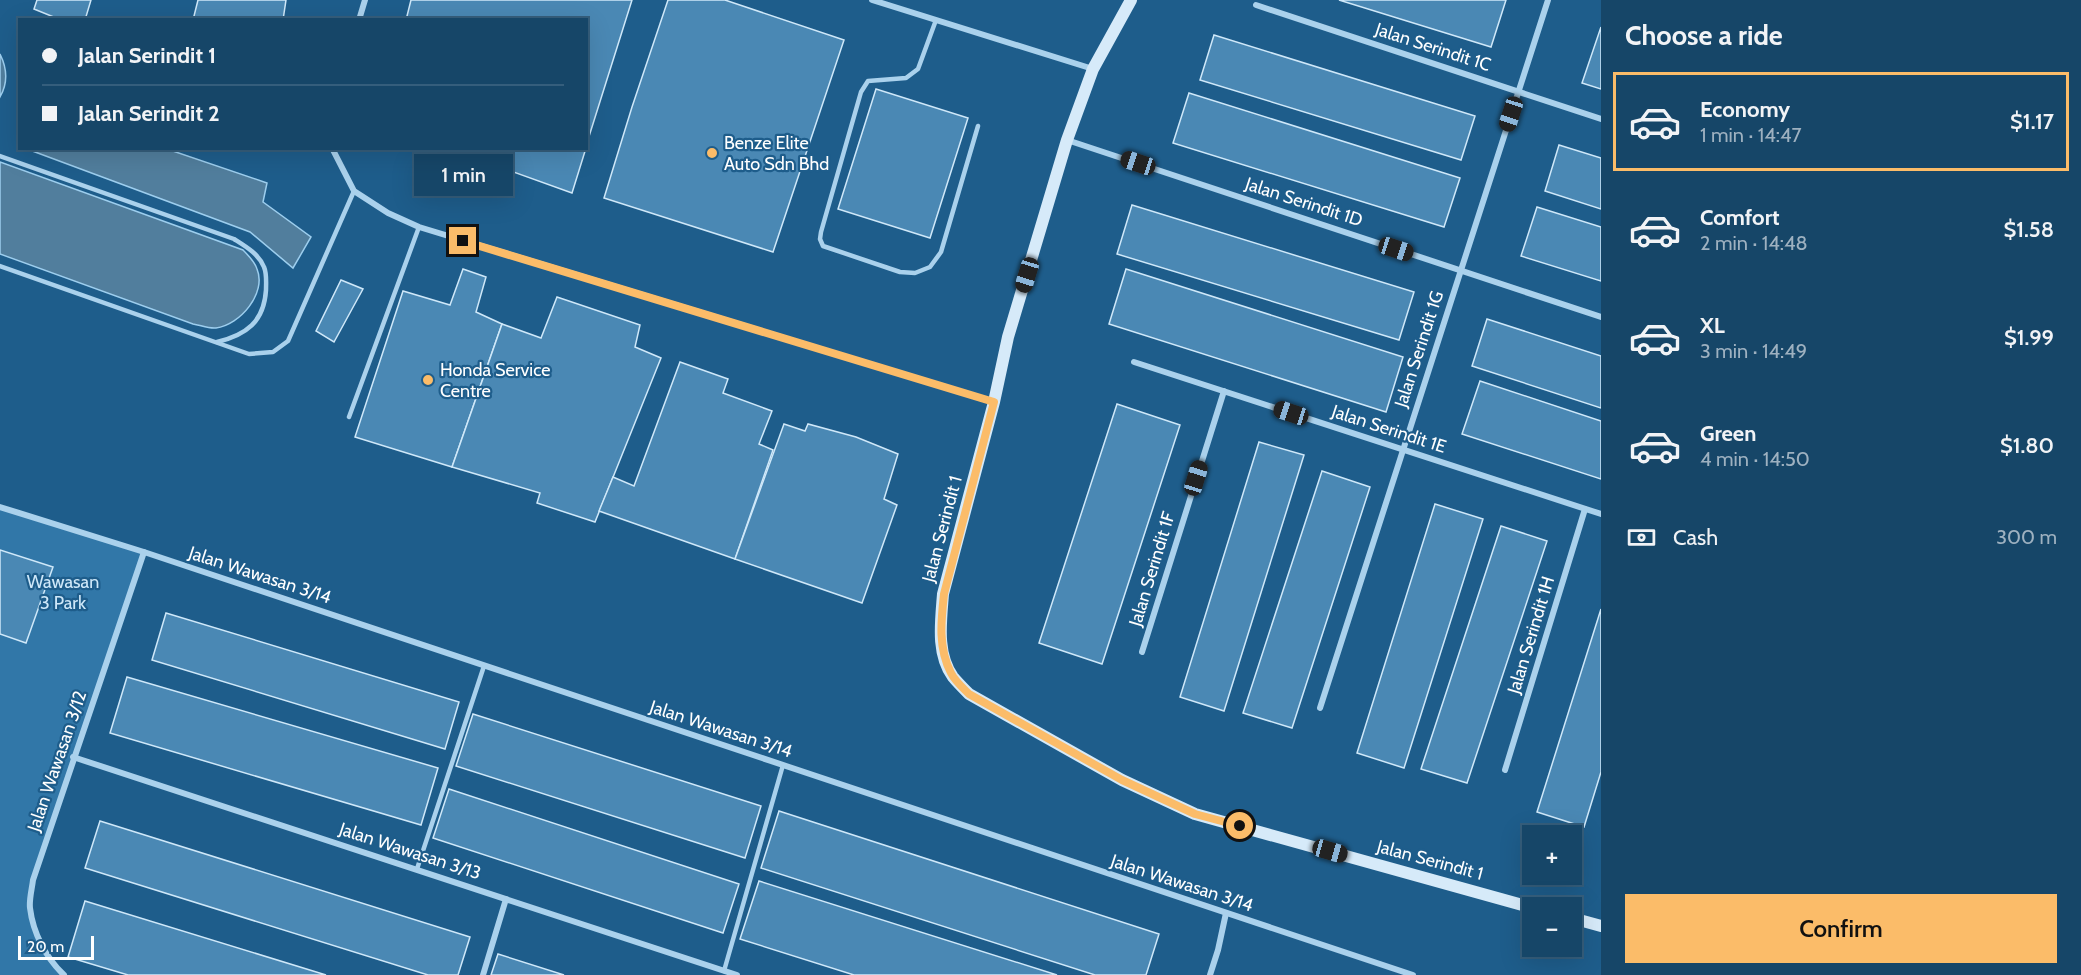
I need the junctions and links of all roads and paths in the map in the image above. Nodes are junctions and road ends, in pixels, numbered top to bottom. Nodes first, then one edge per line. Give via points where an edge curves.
1 (365, 0) edge
2 (872, 0) edge
3 (1131, 0) edge
4 (1548, 0) edge
5 (1256, 5) dead end
6 (360, 18) edge
7 (936, 20) junction
8 (1093, 69) junction
9 (1518, 92) junction
10 (1601, 119) edge
11 (978, 126) dead end
12 (1067, 140) junction
13 (333, 150) edge
14 (0, 156) edge
15 (354, 191) junction
16 (419, 227) junction
17 (0, 266) edge
18 (1461, 270) junction
19 (1601, 317) edge
20 (217, 342) junction
21 (1134, 362) dead end
22 (1224, 391) junction
23 (994, 402) junction
24 (349, 417) dead end
25 (1403, 449) junction
26 (0, 507) edge
27 (1585, 509) junction
28 (1601, 514) edge
29 (144, 552) junction
30 (1142, 652) dead end
31 (484, 666) junction
32 (1320, 708) dead end
33 (74, 757) junction
34 (783, 765) junction
35 (1505, 771) dead end
36 (417, 870) junction
37 (506, 899) junction
38 (1522, 905) edge
39 (1226, 913) junction
40 (1582, 921) edge
41 (1601, 926) edge
42 (723, 971) junction
43 (64, 975) edge
44 (483, 975) edge
45 (736, 975) edge
46 (1210, 975) edge
47 (1413, 975) edge

1 - 6 street
2 - 7 street
3 - 8 street, Jalan Serindit 1
4 - 9 street, Jalan Serindit 1G
5 - 9 street, Jalan Serindit 1C
7 - 8 street
7 - 11 lane via 918,69 906,78 868,81 861,92 821,231 823,246 900,272 915,273 930,267 941,252
8 - 12 street, Jalan Serindit 1
9 - 10 street, Jalan Serindit 1C
9 - 18 street, Jalan Serindit 1G
12 - 18 street, Jalan Serindit 1D
12 - 23 street, Jalan Serindit 1 via 1008,337
13 - 15 street
14 - 20 lane via 234,239 250,249 264,265 262,309 246,332
15 - 16 street
15 - 20 lane via 288,341 273,352 249,354
16 - 23 street
16 - 24 lane
17 - 20 lane
18 - 19 street, Jalan Serindit 1D
18 - 25 street, Jalan Serindit 1G
21 - 22 street, Jalan Serindit 1E
22 - 25 street, Jalan Serindit 1E
22 - 30 street, Jalan Serindit 1F
23 - 38 street, Jalan Serindit 1 via 944,594 940,627 943,654 951,675 969,694 1122,780 1195,814
25 - 27 street, Jalan Serindit 1E
25 - 32 street, Jalan Serindit 1G
26 - 29 street, Jalan Wawasan 3/14
27 - 28 street, Jalan Serindit 1E
27 - 35 street, Jalan Serindit 1H
29 - 31 street, Jalan Wawasan 3/14
29 - 33 street, Jalan Wawasan 3/12
31 - 34 street, Jalan Wawasan 3/14
31 - 36 lane
33 - 36 street, Jalan Wawasan 3/13
33 - 43 street, Jalan Wawasan 3/12 via 33,880 29,906 43,949
34 - 39 street, Jalan Wawasan 3/14
34 - 42 lane
36 - 37 street, Jalan Wawasan 3/13
37 - 42 street, Jalan Wawasan 3/13
37 - 44 street
39 - 46 street
39 - 47 street, Jalan Wawasan 3/14
40 - 41 street
42 - 45 street, Jalan Wawasan 3/13

